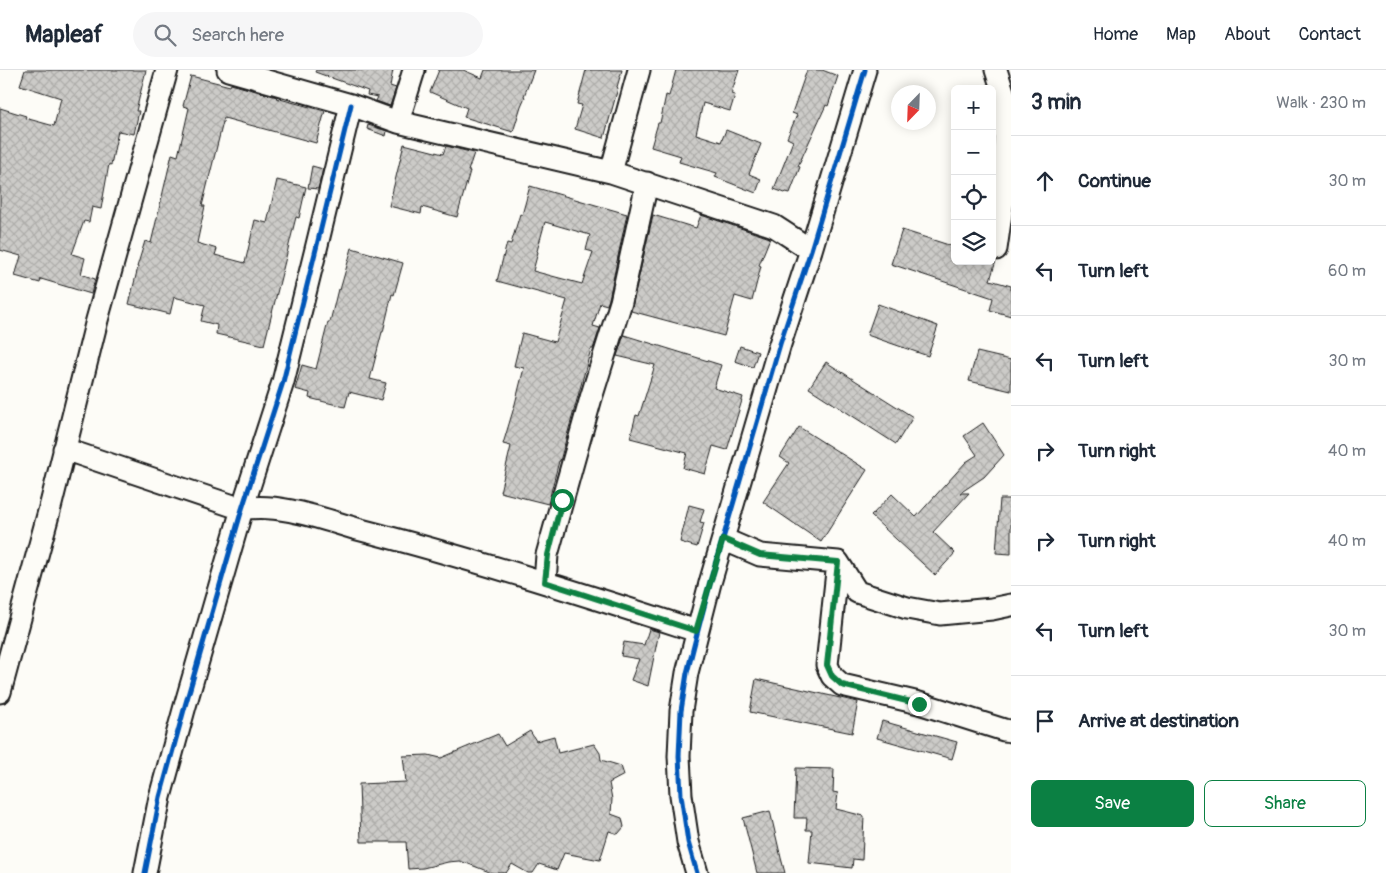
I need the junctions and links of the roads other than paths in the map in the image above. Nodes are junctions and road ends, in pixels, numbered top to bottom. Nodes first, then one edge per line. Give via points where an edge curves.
1 (167, 70) edge
2 (228, 70) edge
3 (414, 70) edge
4 (640, 70) edge
5 (865, 70) edge
6 (996, 70) edge
7 (351, 105) junction
8 (398, 122) junction
9 (611, 172) junction
10 (647, 183) junction
11 (996, 249) dead end
12 (811, 250) junction
13 (64, 449) junction
14 (242, 509) junction
15 (723, 539) junction
16 (838, 562) junction
17 (545, 582) junction
18 (1011, 605) edge
19 (696, 631) junction
20 (0, 692) edge
21 (1011, 731) edge
22 (145, 873) edge
23 (697, 873) edge

1 - 13 street
2 - 7 street
3 - 8 street
4 - 9 street
5 - 12 street
6 - 11 street via 1004,96 1005,131 1003,200
7 - 8 street
7 - 14 street via 283,382
8 - 9 street
9 - 10 street
10 - 12 street via 774,226
10 - 17 street via 621,302 548,555
12 - 15 street
13 - 14 street
13 - 20 street
14 - 17 street via 255,506 299,513
14 - 22 street via 162,788
15 - 16 street via 760,555
15 - 19 street
16 - 18 street via 857,592 907,608 940,614
16 - 21 street via 827,665 832,676 842,685
17 - 19 street
19 - 23 street via 683,701 679,756 688,842

